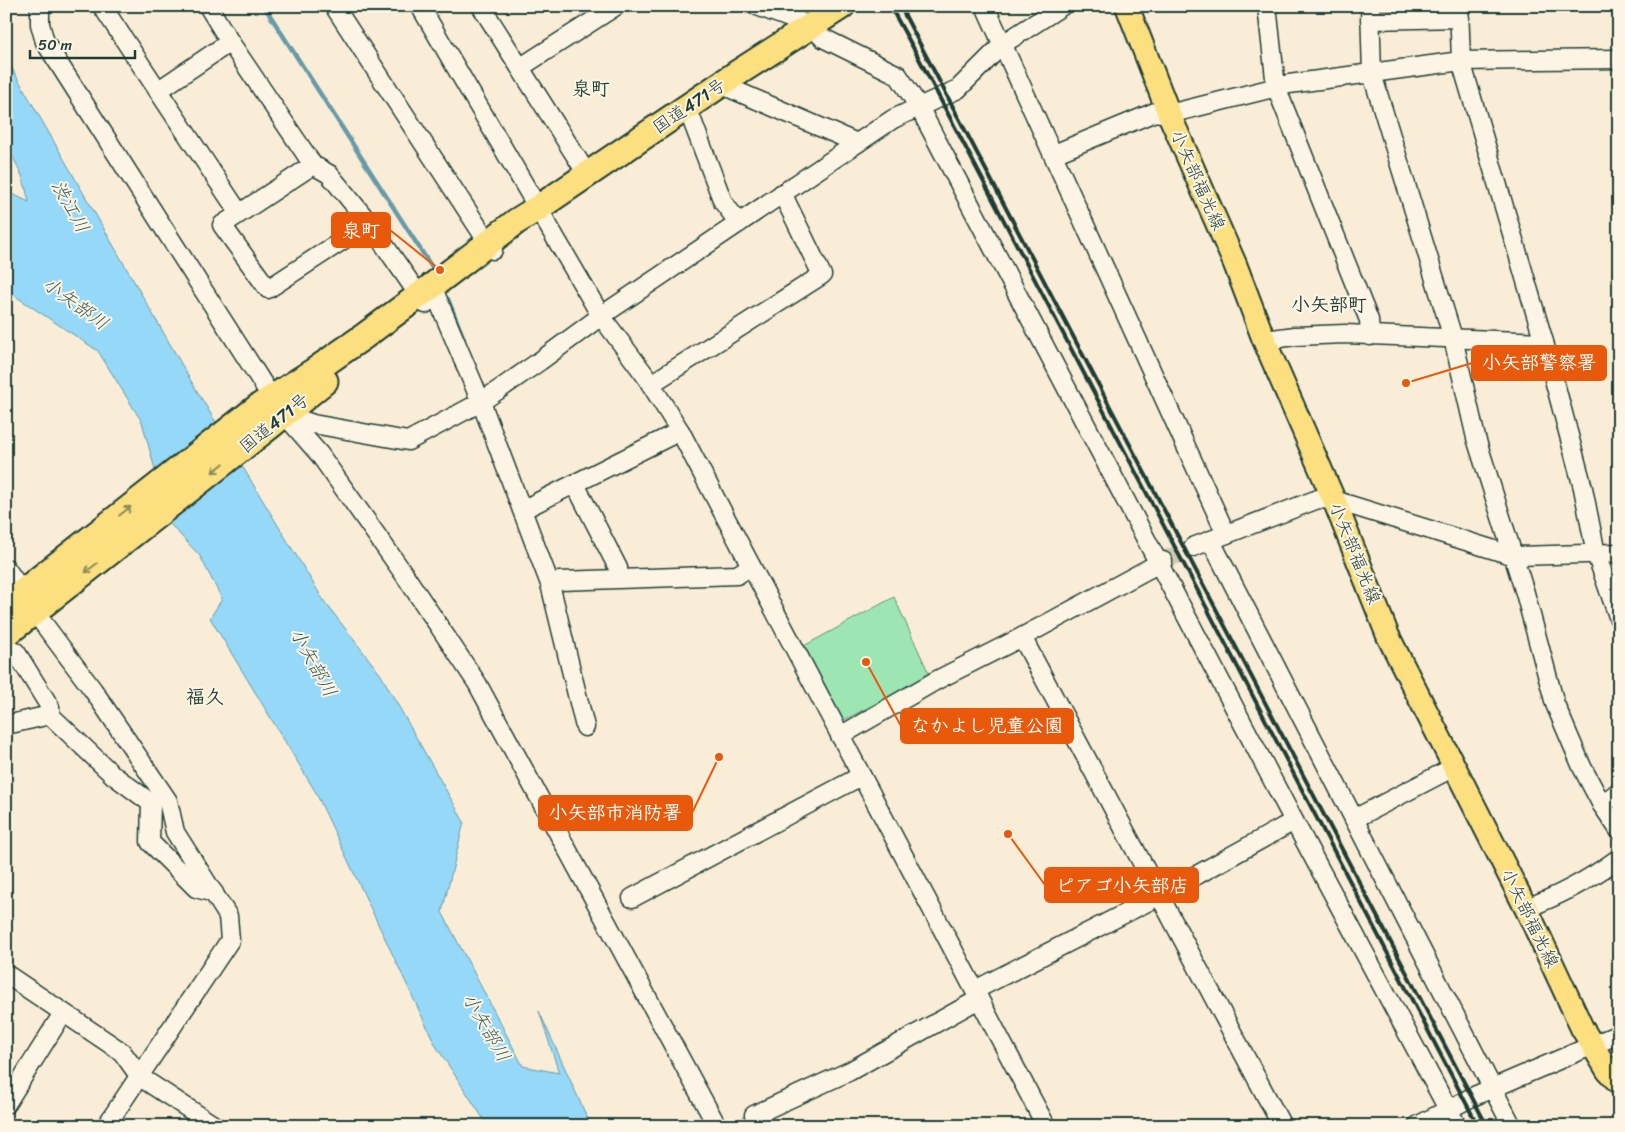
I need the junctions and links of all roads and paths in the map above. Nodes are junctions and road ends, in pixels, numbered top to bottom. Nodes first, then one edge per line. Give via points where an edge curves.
1 (40, 6) edge
2 (102, 6) edge
3 (208, 6) edge
4 (334, 6) edge
5 (420, 6) edge
6 (482, 6) edge
7 (616, 6) edge
8 (757, 6) edge
9 (842, 6) edge
10 (985, 6) edge
11 (1062, 6) edge
12 (1127, 6) edge
13 (1268, 6) edge
14 (1459, 12) edge
15 (1370, 13) edge
16 (812, 16) edge
17 (230, 42) junction
18 (1003, 44) junction
19 (1619, 59) edge
20 (1460, 61) junction
21 (521, 68) junction
22 (1372, 74) junction
23 (720, 84) junction
24 (1276, 88) junction
25 (159, 90) junction
26 (686, 107) junction
27 (919, 107) junction
28 (1169, 114) junction
29 (857, 143) junction
30 (1054, 154) junction
31 (313, 165) junction
32 (587, 174) junction
33 (782, 193) junction
34 (538, 208) junction
35 (239, 213) junction
36 (369, 223) junction
37 (739, 223) junction
38 (490, 247) junction
39 (428, 295) junction
40 (602, 316) junction
41 (1370, 336) junction
42 (1453, 338) junction
43 (1264, 340) junction
44 (1544, 342) junction
45 (651, 384) junction
46 (481, 402) junction
47 (271, 411) junction
48 (680, 432) junction
49 (575, 484) junction
50 (1334, 500) junction
51 (522, 510) junction
52 (1219, 538) junction
53 (1193, 547) tunnel mouth
54 (1619, 553) edge
55 (1596, 554) junction
56 (1514, 556) junction
57 (1161, 562) junction
58 (751, 566) junction
59 (6, 568) edge
60 (618, 578) junction
61 (550, 584) junction
62 (28, 600) edge
63 (1619, 619) edge
64 (1022, 637) junction
65 (11, 643) edge
66 (50, 715) junction
67 (6, 725) edge
68 (585, 727) dead end
69 (840, 736) junction
70 (1454, 767) junction
71 (861, 776) junction
72 (1619, 791) edge
73 (1602, 805) junction
74 (1354, 819) junction
75 (1294, 821) junction
76 (1619, 830) edge
77 (1619, 858) edge
78 (214, 894) junction
79 (1160, 896) junction
80 (632, 898) dead end
81 (1526, 908) junction
82 (6, 974) edge
83 (977, 995) junction
84 (63, 1013) junction
85 (1619, 1034) edge
86 (1592, 1046) junction
87 (140, 1076) junction
88 (1619, 1082) edge
89 (1494, 1088) junction
90 (6, 1104) edge
91 (1449, 1110) junction
92 (754, 1115) dead end
93 (106, 1126) edge
94 (215, 1126) edge
95 (717, 1126) edge
96 (1046, 1126) edge
97 (1282, 1126) edge
98 (1417, 1126) edge
99 (1457, 1126) edge
100 (1512, 1126) edge

1 - 47 street via 45,42
2 - 25 street
3 - 17 street
4 - 38 street
5 - 34 street
6 - 21 street
7 - 21 street
8 - 16 street
9 - 16 highway, 国道471号
10 - 18 street
11 - 18 street
12 - 28 main road, 小矢部福光線
13 - 24 street
14 - 15 street
14 - 20 street
15 - 22 street
16 - 23 highway, 国道471号
16 - 27 street via 823,38 898,74
17 - 25 street
17 - 31 street
18 - 27 street via 958,90
18 - 30 street
19 - 20 street
20 - 22 street
20 - 44 street
21 - 32 street
22 - 24 street
22 - 42 street
23 - 26 highway, 国道471号
23 - 29 street
24 - 28 street
24 - 41 street via 1369,320
25 - 35 street
26 - 32 highway, 国道471号
26 - 37 street via 723,202
27 - 29 street via 893,118
27 - 57 street
28 - 30 street via 1155,112
28 - 43 main road, 小矢部福光線 via 1235,264
29 - 33 street
30 - 52 street
31 - 35 street
31 - 36 street via 329,174
32 - 34 highway, 国道471号
33 - 37 street
33 - 45 street via 822,275
34 - 38 highway, 国道471号 via 521,228
34 - 40 street
35 - 36 street via 222,225 268,290
36 - 39 street
37 - 40 street
38 - 39 highway, 国道471号
39 - 46 street
39 - 47 highway, 国道471号
40 - 45 street
40 - 46 street
41 - 42 street
41 - 43 street via 1345,334
42 - 44 street
42 - 56 street via 1476,438
43 - 50 main road, 小矢部福光線
44 - 55 street via 1583,488
45 - 48 street
46 - 47 street via 408,441 313,424
46 - 51 street
47 - 62 highway, 国道471号
47 - 95 street via 320,455 477,683
48 - 49 street
48 - 58 street
49 - 51 street
49 - 60 street via 618,568
50 - 52 street via 1318,499
50 - 56 street
50 - 70 main road, 小矢部福光線 via 1388,636
51 - 61 street
52 - 53 street
52 - 74 street
54 - 55 street
55 - 56 street
55 - 63 street
56 - 73 street via 1555,704
57 - 64 street
57 - 75 street
58 - 60 street via 738,575
58 - 69 street
59 - 62 street
60 - 61 street
61 - 68 street
62 - 65 highway, 国道471号
62 - 78 street via 168,800 175,832
64 - 69 street via 937,680
64 - 79 street
65 - 66 street via 50,707
66 - 67 street
66 - 78 street via 113,775 151,803 150,842 196,888
69 - 71 street
70 - 74 street
70 - 81 main road, 小矢部福光線
71 - 80 street
71 - 83 street
72 - 73 street
73 - 76 street
74 - 89 street
75 - 79 street
75 - 91 street
77 - 81 street via 1574,887
78 - 87 street via 228,916 230,940
79 - 83 street
79 - 97 street
81 - 86 main road, 小矢部福光線
82 - 84 street
83 - 92 street via 850,1071
83 - 96 street
84 - 87 street via 122,1052
84 - 90 street
85 - 86 street
86 - 88 main road, 小矢部福光線
86 - 89 street
87 - 93 street
87 - 94 street
89 - 91 street
89 - 100 street
91 - 98 street
91 - 99 street

